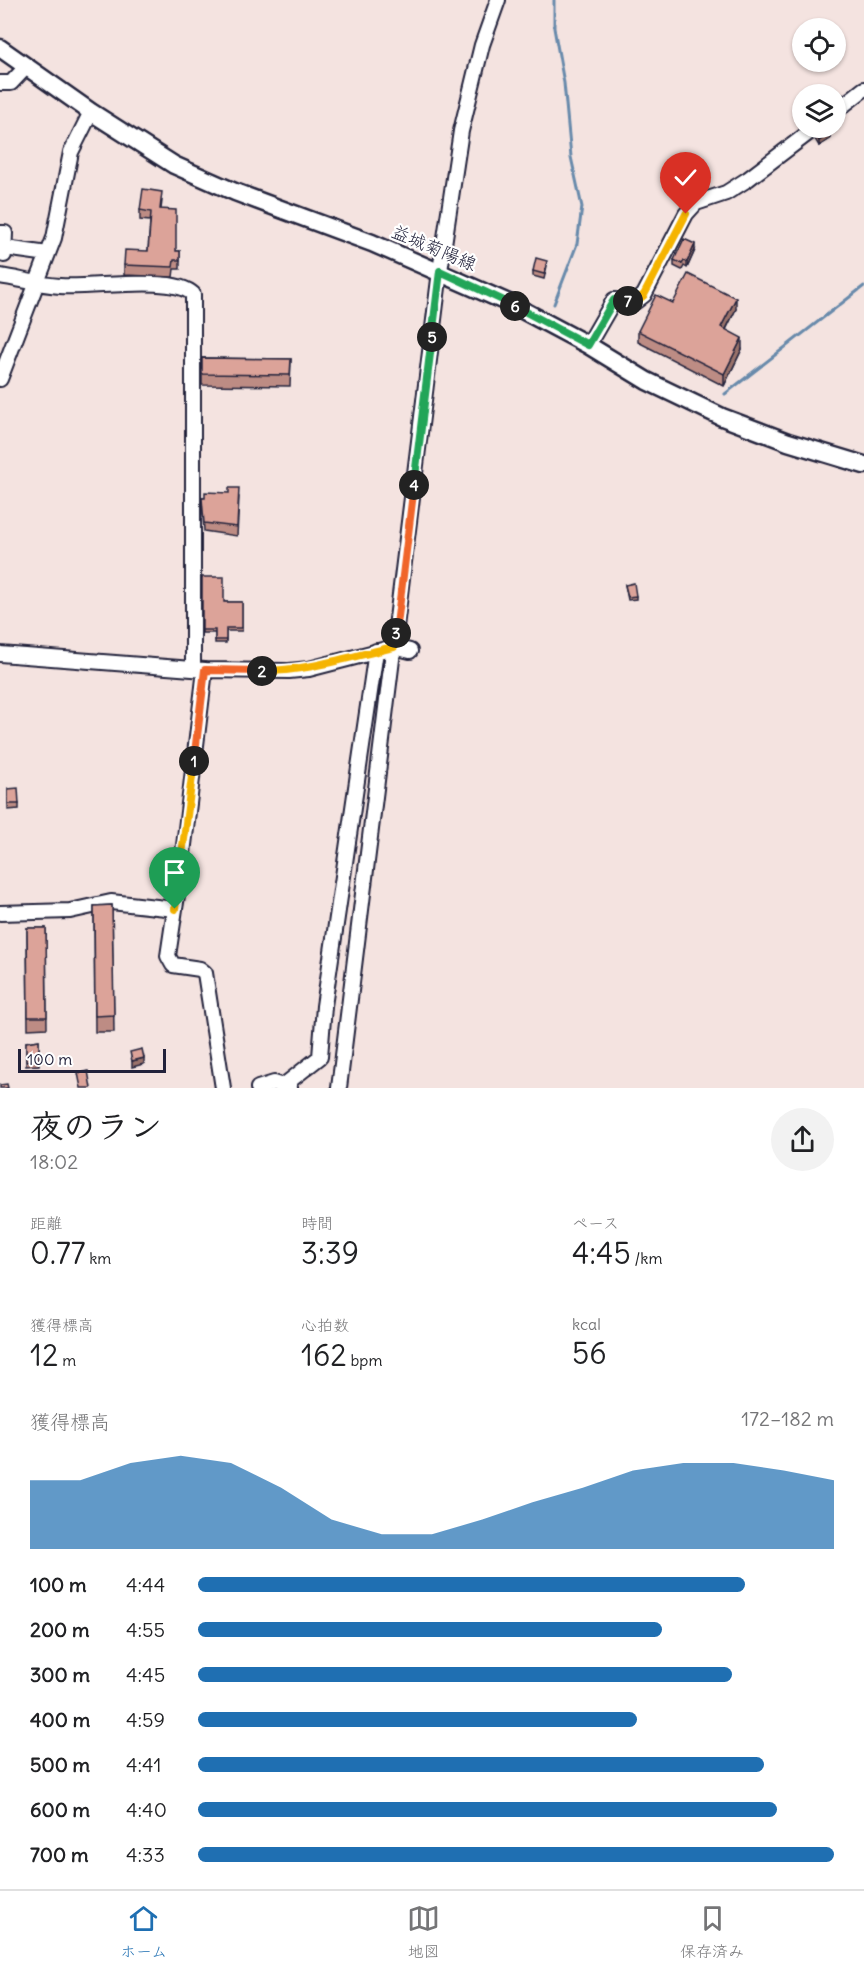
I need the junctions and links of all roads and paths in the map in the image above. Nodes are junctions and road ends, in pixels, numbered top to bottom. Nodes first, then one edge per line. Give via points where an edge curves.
1 (498, 0) edge
2 (0, 48) edge
3 (27, 66) junction
4 (0, 83) edge
5 (864, 90) edge
6 (846, 104) edge
7 (91, 112) junction
8 (802, 138) edge
9 (0, 233) edge
10 (2, 252) edge
11 (48, 254) junction
12 (440, 271) junction
13 (0, 276) edge
14 (38, 281) junction
15 (588, 345) junction
16 (0, 379) edge
17 (864, 465) edge
18 (394, 647) junction
19 (376, 651) junction
20 (410, 651) dead end
21 (0, 654) edge
22 (199, 669) junction
23 (175, 909) junction
24 (0, 913) edge
25 (287, 1087) edge
26 (223, 1088) edge
27 (258, 1088) edge
28 (339, 1088) edge

1 - 12 street via 482,45 461,131
2 - 3 main road, 益城菊陽線
3 - 4 street via 11,83
3 - 7 main road, 益城菊陽線
5 - 6 street
7 - 11 street via 71,152
7 - 12 main road, 益城菊陽線 via 174,165
8 - 15 street via 726,193 696,203 686,214 644,295 635,302 614,300
9 - 10 street via 4,233
10 - 11 street
11 - 14 street
12 - 15 main road, 益城菊陽線
12 - 18 street
13 - 14 street
14 - 16 street
14 - 22 street via 88,287 132,283 186,288 193,294
15 - 17 main road, 益城菊陽線 via 647,381 722,417
18 - 19 street
18 - 20 street
18 - 28 street
19 - 22 street via 309,669
19 - 25 street via 324,1006 320,1057
21 - 22 street
22 - 23 street
23 - 24 street via 111,902 70,911
23 - 26 street via 168,959 173,965 205,973
25 - 27 street via 274,1083

